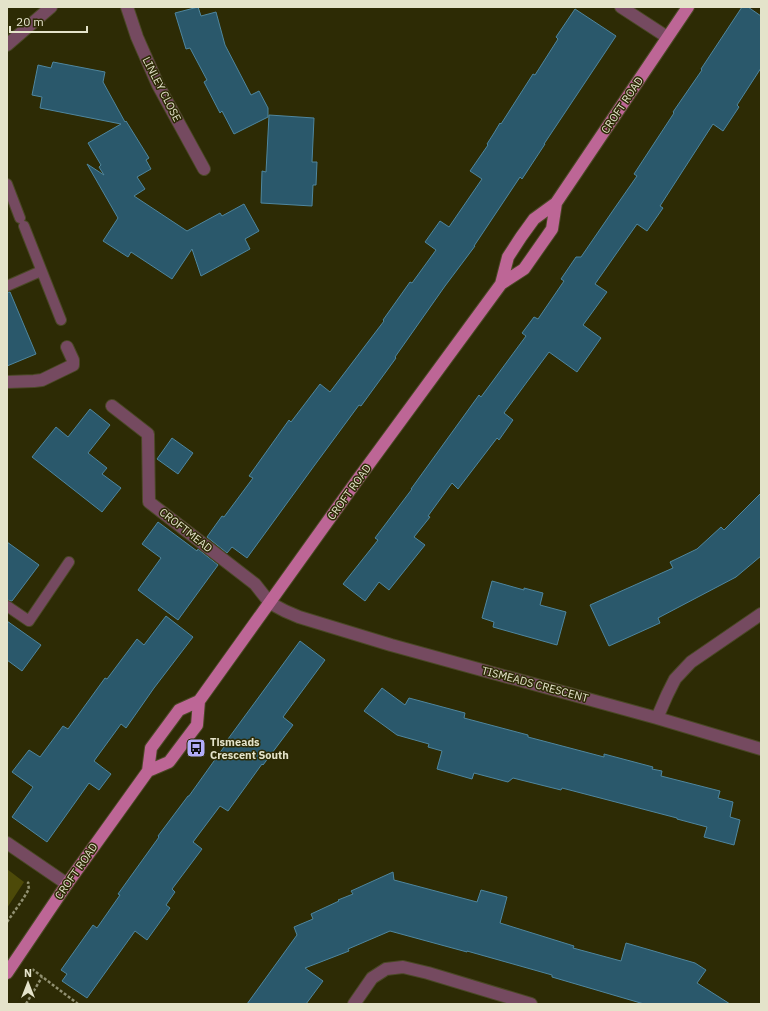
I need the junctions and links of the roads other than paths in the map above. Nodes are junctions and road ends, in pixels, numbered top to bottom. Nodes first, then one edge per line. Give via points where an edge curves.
1 (51, 7) edge
2 (127, 7) edge
3 (621, 7) edge
4 (688, 7) edge
5 (667, 38) junction
6 (7, 45) edge
7 (204, 169) dead end
8 (7, 184) edge
9 (556, 203) junction
10 (41, 270) junction
11 (501, 284) junction
12 (7, 286) edge
13 (61, 320) dead end
14 (67, 347) dead end
15 (7, 382) edge
16 (112, 406) dead end
17 (69, 562) dead end
18 (270, 603) junction
19 (7, 606) edge
20 (761, 614) edge
21 (200, 701) junction
22 (657, 718) junction
23 (761, 749) edge
24 (148, 771) junction
25 (7, 843) edge
26 (67, 884) junction
27 (7, 973) edge
28 (354, 1004) edge
29 (531, 1004) edge

1 - 6 street
2 - 7 street, LINLEY CLOSE via 137,38 158,85
3 - 5 street
4 - 5 main road, CROFT ROAD
5 - 9 main road, CROFT ROAD
8 - 10 lane
9 - 11 main road, CROFT ROAD via 534,219 521,237 508,257
9 - 11 main road, CROFT ROAD via 552,229 524,269
10 - 12 lane
10 - 13 lane
11 - 18 main road, CROFT ROAD
14 - 15 street via 73,365 42,380
16 - 18 street, CROFTMEAD via 148,434 149,502 255,584
17 - 19 lane via 29,621
18 - 21 main road, CROFT ROAD
18 - 22 street, TISMEADS CRESCENT via 299,617 391,645
20 - 22 street via 691,662 675,679
21 - 24 main road, CROFT ROAD via 179,710 152,748
21 - 24 main road, CROFT ROAD via 196,725 184,742 169,762
22 - 23 street, TISMEADS CRESCENT
24 - 26 main road, CROFT ROAD
25 - 26 street
26 - 27 main road, CROFT ROAD
28 - 29 street via 372,978 386,969 403,967

